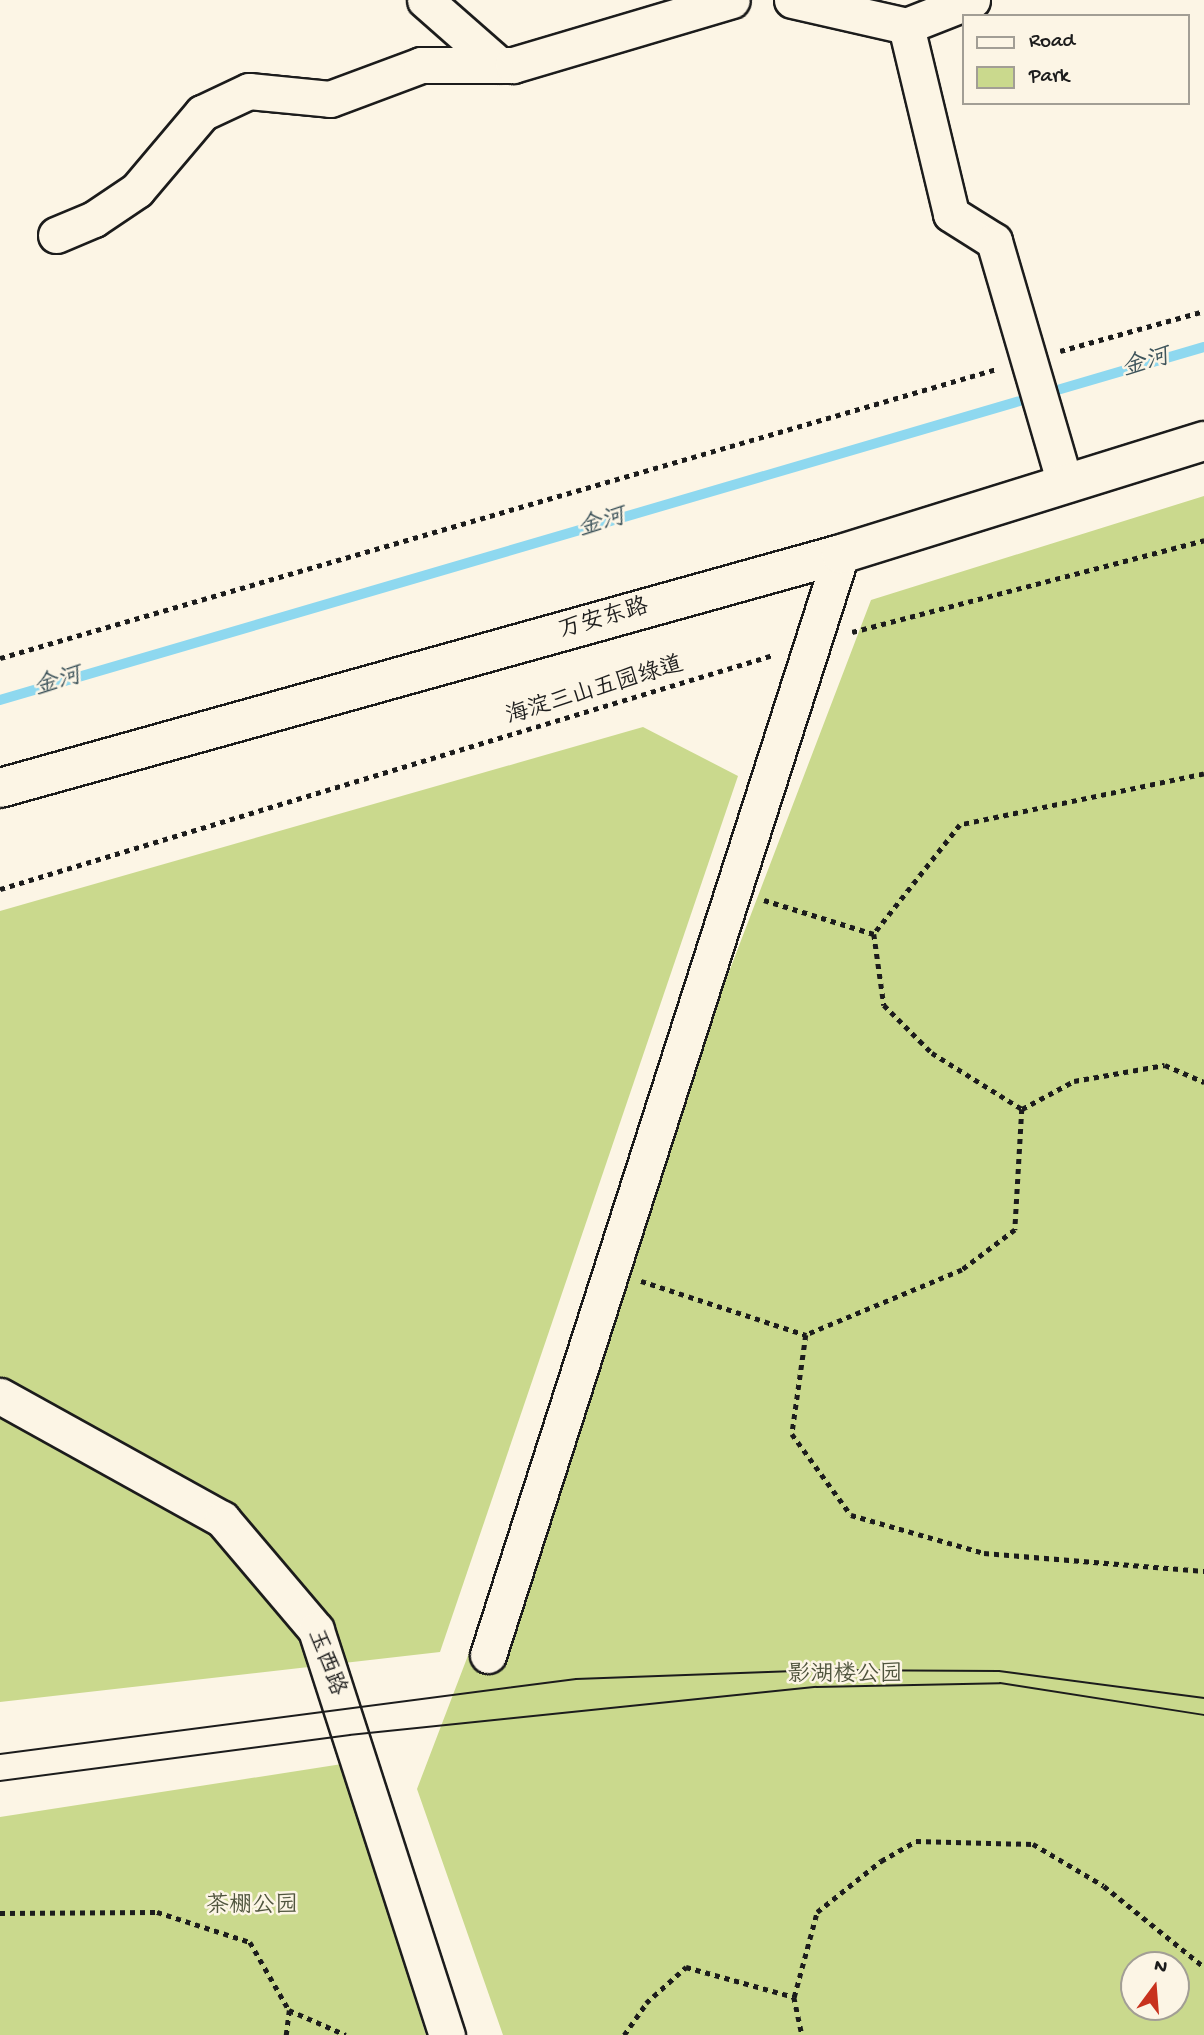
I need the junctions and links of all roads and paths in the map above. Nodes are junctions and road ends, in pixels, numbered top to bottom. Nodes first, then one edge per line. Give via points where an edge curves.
1 (425, 0) edge
2 (732, 0) edge
3 (792, 0) edge
4 (972, 0) edge
5 (906, 26) junction
6 (499, 65) junction
7 (56, 235) dead end
8 (1204, 311) edge
9 (1025, 354) junction
10 (1204, 441) edge
11 (1066, 484) junction
12 (1204, 540) edge
13 (841, 554) junction
14 (813, 641) junction
15 (0, 657) edge
16 (1204, 774) edge
17 (0, 788) edge
18 (0, 889) edge
19 (733, 891) junction
20 (874, 933) junction
21 (1204, 1083) edge
22 (1022, 1109) junction
23 (611, 1271) junction
24 (806, 1335) junction
25 (0, 1396) edge
26 (1204, 1571) edge
27 (488, 1655) dead end
28 (0, 1913) edge
29 (1204, 1967) edge
30 (794, 1997) junction
31 (289, 2010) junction
32 (286, 2035) edge
33 (346, 2035) edge
34 (447, 2035) edge
35 (624, 2035) edge
36 (802, 2035) edge

1 - 6 street
2 - 6 street via 513,65
3 - 5 street
4 - 5 street
5 - 9 street via 951,214 995,241
6 - 7 street via 421,65 330,99 249,91 202,113 137,190 94,219
8 - 9 path
9 - 11 street
9 - 15 path
10 - 11 street, 万安东路
11 - 13 street, 万安东路
12 - 14 path, 海淀三山五园绿道
13 - 14 street
13 - 17 street, 万安东路
14 - 18 path, 海淀三山五园绿道 via 628,702
14 - 19 street
16 - 20 path via 960,825
19 - 20 path
19 - 23 street
20 - 22 path via 884,1005 932,1053
21 - 22 path via 1165,1065 1074,1081
22 - 24 path via 1015,1230 962,1270
23 - 24 path
23 - 27 street
24 - 26 path via 792,1433 851,1515 984,1553
25 - 34 street, 玉西路 via 222,1519 316,1630
28 - 31 path via 157,1912 250,1942
29 - 30 path via 1104,1886 1033,1844 916,1841 881,1861 817,1912
30 - 35 path via 686,1967 646,2003
30 - 36 path
31 - 32 path
31 - 33 path

